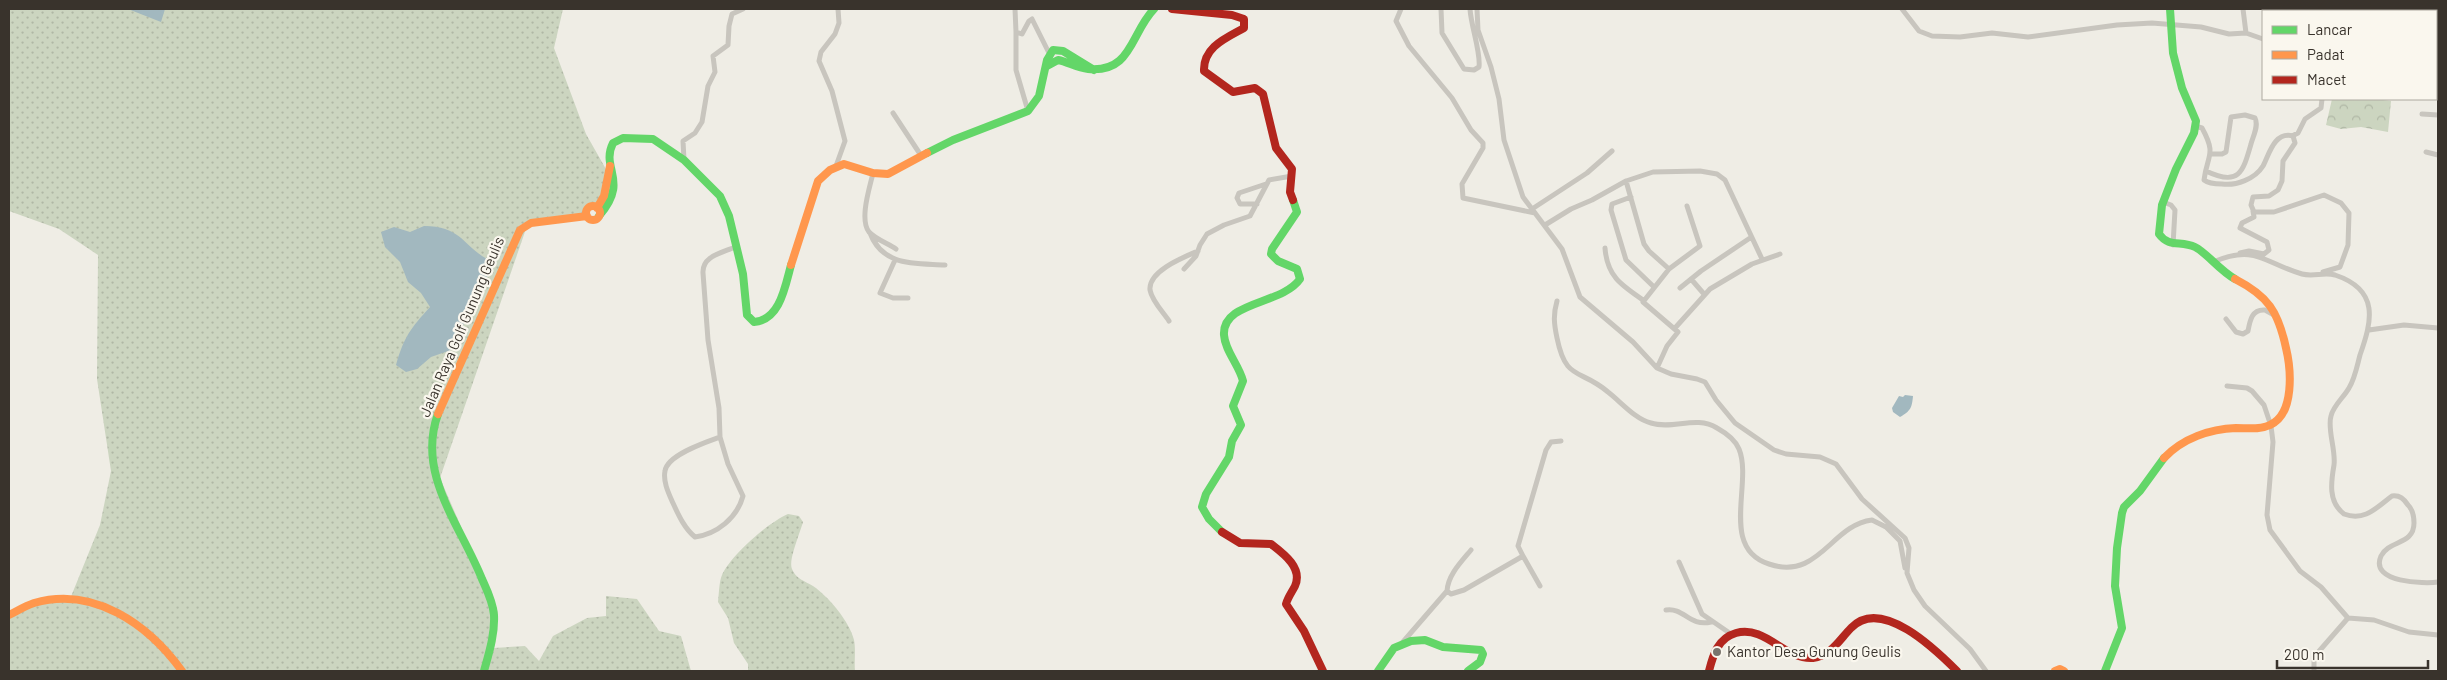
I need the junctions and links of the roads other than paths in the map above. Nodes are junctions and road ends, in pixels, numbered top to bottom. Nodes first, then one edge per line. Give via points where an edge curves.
1 (743, 9) edge
2 (838, 9) edge
3 (1015, 9) edge
4 (1154, 9) edge
5 (1172, 9) edge
6 (1401, 9) edge
7 (1441, 9) edge
8 (1470, 9) edge
9 (1477, 9) edge
10 (1902, 9) edge
11 (2170, 9) edge
12 (2243, 9) edge
13 (2170, 26) junction
14 (1016, 32) junction
15 (2246, 33) junction
16 (2262, 39) edge
17 (1049, 53) junction
18 (1047, 66) junction
19 (1094, 70) junction
20 (2322, 100) edge
21 (1028, 111) junction
22 (893, 113) dead end
23 (2422, 114) dead end
24 (2438, 115) edge
25 (2195, 126) junction
26 (2292, 136) junction
27 (1612, 152) dead end
28 (2426, 152) dead end
29 (2211, 154) junction
30 (2438, 155) edge
31 (922, 157) junction
32 (684, 160) junction
33 (610, 166) junction
34 (836, 166) junction
35 (2206, 171) junction
36 (873, 173) junction
37 (1292, 176) junction
38 (1626, 181) junction
39 (1266, 183) junction
40 (1631, 197) junction
41 (2164, 202) junction
42 (1257, 204) junction
43 (1687, 206) dead end
44 (597, 208) junction
45 (1533, 211) junction
46 (2253, 211) junction
47 (586, 216) junction
48 (599, 216) junction
49 (1545, 225) junction
50 (870, 232) junction
51 (1750, 238) junction
52 (2174, 244) junction
53 (736, 247) junction
54 (1606, 248) dead end
55 (896, 249) dead end
56 (1198, 251) junction
57 (1780, 254) dead end
58 (2240, 254) junction
59 (895, 260) junction
60 (1762, 260) junction
61 (2213, 262) junction
62 (945, 264) dead end
63 (1184, 269) dead end
64 (1669, 269) junction
65 (2322, 272) junction
66 (1691, 279) junction
67 (1654, 287) junction
68 (1680, 288) dead end
69 (1704, 294) junction
70 (908, 298) dead end
71 (1643, 300) junction
72 (1557, 301) dead end
73 (2226, 319) dead end
74 (2278, 319) junction
75 (1168, 321) dead end
76 (1674, 328) junction
77 (2438, 328) edge
78 (2369, 330) junction
79 (1657, 368) junction
80 (2227, 386) dead end
81 (2271, 426) junction
82 (720, 437) junction
83 (1561, 441) dead end
84 (1471, 550) dead end
85 (1523, 556) junction
86 (1679, 562) dead end
87 (1907, 574) junction
88 (2438, 582) edge
89 (1540, 586) dead end
90 (1447, 591) junction
91 (1666, 610) dead end
92 (9, 615) edge
93 (2348, 618) junction
94 (1711, 622) junction
95 (1731, 634) junction
96 (2438, 635) edge
97 (1401, 644) junction
98 (182, 671) edge
99 (484, 671) edge
100 (1323, 671) edge
101 (1378, 671) edge
102 (1468, 671) edge
103 (1709, 671) edge
104 (1957, 671) edge
105 (1986, 671) edge
106 (2055, 671) edge
107 (2064, 671) edge
108 (2105, 671) edge
109 (2314, 671) edge

1 - 32 street via 732,14 728,45 713,56 714,72 708,86 702,122 696,133 683,141
2 - 34 street via 839,23 820,56 845,141
3 - 14 street
4 - 19 main road via 1142,22 1125,57 1110,68
5 - 37 main road via 1238,15 1244,19 1244,28 1223,38 1207,54 1203,61 1204,72 1234,92 1255,88 1263,94 1273,141 1291,167
6 - 45 street via 1396,21 1409,46 1452,98 1471,130 1483,143 1462,184 1462,196 1465,200
7 - 8 street via 1442,33 1464,69 1474,70 1479,67 1480,59
9 - 45 street via 1478,30 1499,98 1505,145 1523,197
10 - 13 street via 1921,33 1941,36 1992,33 2028,37 2117,25
11 - 13 main road
12 - 15 street
13 - 15 street via 2201,27 2229,34
13 - 25 main road via 2173,53 2187,102 2194,112
14 - 17 street via 1022,34 1032,19
14 - 21 street via 1016,70
15 - 16 street
17 - 18 main road
17 - 19 main road via 1063,51
18 - 19 main road via 1058,60
18 - 21 main road via 1036,104
20 - 26 street via 2321,108 2305,119 2298,133
21 - 31 main road via 953,140
22 - 31 street
23 - 24 street
25 - 29 street via 2202,128
25 - 41 main road
26 - 35 street via 2273,145 2260,169 2239,183 2207,182 2204,178
26 - 46 street via 2294,143 2282,163 2280,186 2272,195 2253,197
27 - 45 street
28 - 30 street
29 - 35 street
29 - 35 street via 2226,152 2231,117 2245,115 2255,118 2257,125 2241,172 2226,177
31 - 36 main road via 896,172
32 - 33 main road via 653,139 626,138 611,145 608,155
32 - 53 main road via 724,202
33 - 44 main road via 605,191
33 - 48 main road via 614,190 610,202
34 - 36 main road via 853,165
34 - 53 main road via 818,181 779,303 765,321 754,322 747,315 743,274
36 - 50 street via 866,207
37 - 39 street
37 - 100 main road via 1290,192 1297,212 1271,254 1279,262 1296,267 1300,279 1290,291 1240,310 1227,323 1224,340 1242,379 1242,388 1233,406 1241,425 1232,441 1229,457 1206,494 1202,507 1216,527 1233,540 1248,545 1271,544 1292,563 1297,573 1296,584 1286,604 1304,631
38 - 40 street
38 - 49 street
38 - 51 street via 1658,171 1700,171 1720,175
39 - 42 street
39 - 42 street via 1240,193 1237,198 1240,204
40 - 64 street via 1644,244
40 - 67 street via 1612,204 1611,210 1626,260
41 - 52 street via 2175,210
41 - 52 main road via 2159,234 2164,241
42 - 56 street via 1247,218 1207,234
43 - 64 street via 1700,246
44 - 47 main road, Jalan Raya Golf Gunung Geulis via 588,208
44 - 48 main road
45 - 49 street
46 - 58 street via 2255,216 2240,228 2267,242 2270,250
46 - 65 street via 2274,212 2319,196 2341,203 2349,214 2347,249 2340,267
47 - 48 main road, Jalan Raya Golf Gunung Geulis via 593,220
47 - 99 main road, Jalan Raya Golf Gunung Geulis via 531,222 520,230 435,421 432,458 437,483 477,565 494,614 492,643
49 - 79 street via 1562,249 1580,297 1633,342
50 - 55 street
50 - 59 street via 877,247
51 - 60 street
51 - 66 street
52 - 61 main road via 2198,248
53 - 82 street via 709,258 702,267
54 - 71 street via 1606,262 1613,275
56 - 63 street
56 - 75 street via 1166,268 1151,282 1151,293
57 - 60 street
58 - 61 street via 2223,256
58 - 65 street via 2264,257 2307,275
59 - 62 street
59 - 70 street via 880,293 893,298
60 - 69 street
61 - 74 main road via 2220,270 2261,293
64 - 67 street
65 - 78 street via 2342,278 2361,292 2371,310
66 - 68 street
66 - 69 street
67 - 71 street
69 - 76 street
71 - 76 street
72 - 87 street via 1553,320 1562,359 1569,368 1606,389 1646,421 1658,424 1707,423 1734,441 1742,466 1741,526 1755,557 1776,566 1800,565 1817,557 1848,530 1874,520 1900,540
73 - 74 street via 2236,332 2243,334 2248,331 2250,318 2260,310 2272,313
74 - 81 main road via 2290,364 2285,410
76 - 79 street via 1678,333 1667,346
77 - 78 street via 2404,325
78 - 88 street via 2350,386 2330,418 2334,454 2333,500 2344,514 2358,516 2374,511 2392,496 2401,498 2413,512 2413,529 2407,539 2383,554 2380,561 2383,569 2401,581
79 - 87 street via 1705,382 1734,424 1776,452 1820,456 1833,462 1862,500 1905,538 1909,548
80 - 81 street via 2252,391 2264,405
81 - 93 street via 2273,442 2267,515 2270,530 2300,571 2320,587
81 - 108 main road via 2215,430 2189,439 2161,460 2124,509 2119,522 2113,579 2122,623 2121,634
82 - 82 street via 743,496 723,526 695,537 684,525 674,504 667,486 666,466 673,459
83 - 85 street via 1552,442 1546,450 1518,546
84 - 90 street via 1451,576
85 - 89 street
85 - 90 street via 1464,590 1451,594
86 - 94 street via 1700,610
87 - 105 street via 1925,606 1970,650
90 - 97 street
91 - 94 street via 1676,610 1690,621
92 - 98 main road via 36,603 70,599 104,606 147,629
93 - 96 street via 2374,620 2409,632
93 - 109 street via 2314,657
94 - 95 street
95 - 103 main road via 1715,649
95 - 104 main road via 1754,632 1796,656 1813,658 1832,650 1861,620 1880,617 1893,621 1937,651
97 - 101 main road via 1391,650
97 - 102 main road via 1424,640 1443,646 1479,649 1482,659
106 - 107 main road

